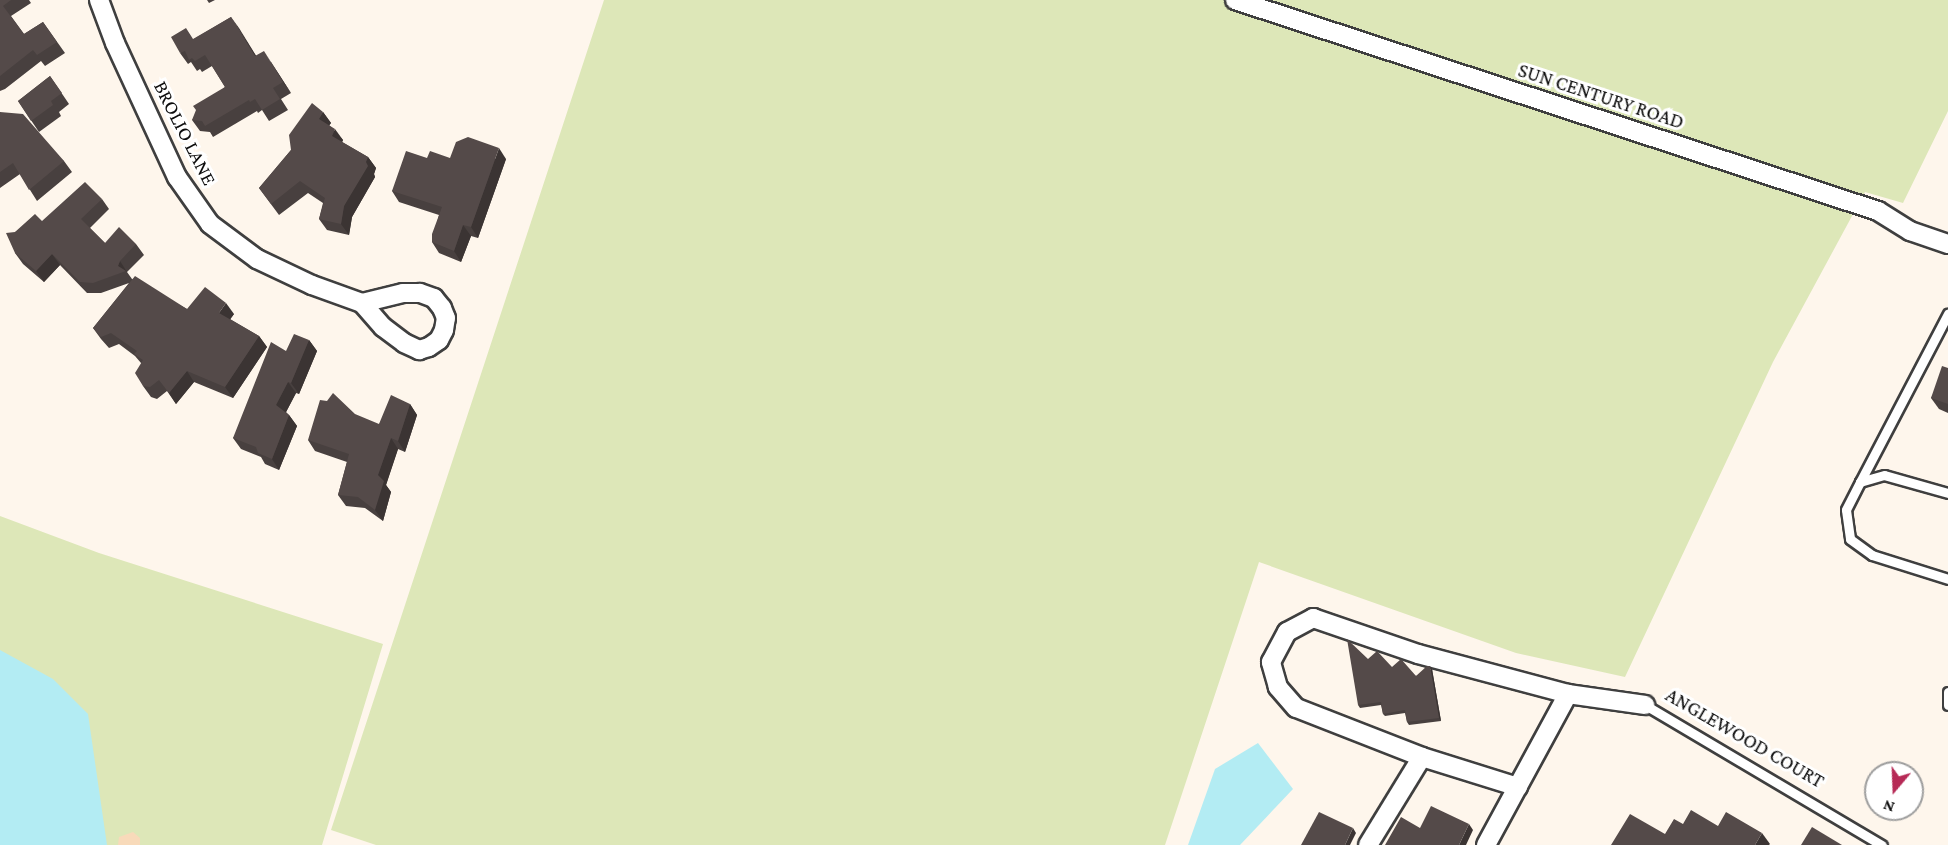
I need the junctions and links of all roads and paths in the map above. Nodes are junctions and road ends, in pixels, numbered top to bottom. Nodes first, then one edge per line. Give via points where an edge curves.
1 (99, 0) edge
2 (1235, 0) edge
3 (1948, 244) edge
4 (362, 303) dead end
5 (1948, 314) edge
6 (1860, 483) junction
7 (1948, 493) edge
8 (1948, 579) edge
9 (1948, 692) edge
10 (1568, 694) junction
11 (1645, 705) joint
12 (1948, 705) edge
13 (1422, 757) junction
14 (1518, 787) junction
15 (1368, 845) edge
16 (1486, 845) edge
17 (1882, 845) edge

1 - 4 street, BROLIO LANE via 177,177 210,224 257,259
2 - 3 street, SUN CENTURY ROAD via 1878,211 1910,231
5 - 6 lane
6 - 7 lane via 1884,475
6 - 8 lane via 1846,510 1850,539 1872,555
9 - 12 lane
10 - 11 street, ANGLEWOOD COURT
10 - 13 street, ANGLEWOOD COURT via 1418,654 1313,618 1287,632 1271,662 1278,687 1296,708
10 - 14 street
11 - 17 lane, ANGLEWOOD COURT
13 - 14 street, ANGLEWOOD COURT
13 - 15 street
14 - 16 street

